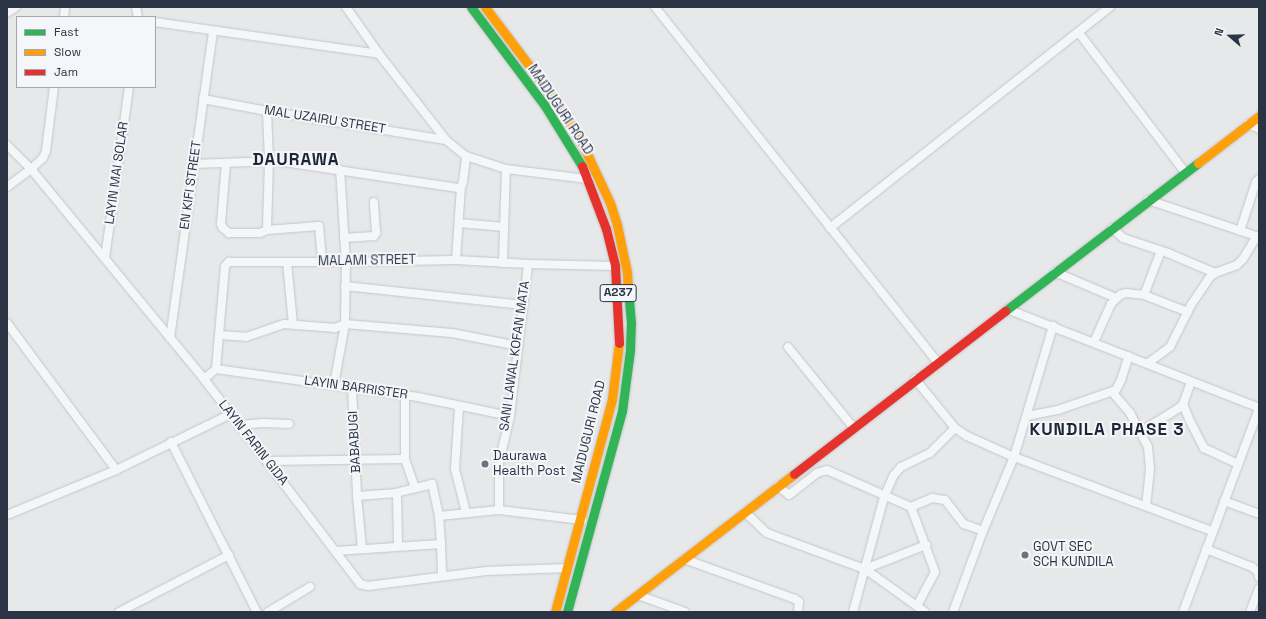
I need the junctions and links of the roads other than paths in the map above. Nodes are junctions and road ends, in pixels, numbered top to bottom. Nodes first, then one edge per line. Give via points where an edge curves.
1 (16, 7) edge
2 (346, 7) edge
3 (471, 7) edge
4 (485, 7) edge
5 (655, 7) edge
6 (1110, 7) edge
7 (7, 13) edge
8 (156, 22) edge
9 (213, 32) junction
10 (1079, 33) junction
11 (379, 54) junction
12 (54, 88) edge
13 (129, 88) edge
14 (203, 99) junction
15 (268, 111) junction
16 (1259, 116) edge
17 (1248, 124) junction
18 (1259, 129) edge
19 (446, 140) junction
20 (7, 145) edge
21 (466, 156) junction
22 (269, 161) junction
23 (226, 163) junction
24 (194, 164) junction
25 (31, 169) junction
26 (506, 169) junction
27 (340, 170) junction
28 (1185, 172) junction
29 (588, 179) junction
30 (1259, 179) edge
31 (7, 187) edge
32 (461, 187) junction
33 (1148, 200) junction
34 (374, 202) dead end
35 (459, 223) junction
36 (504, 227) junction
37 (830, 228) junction
38 (1112, 228) junction
39 (267, 230) junction
40 (1240, 230) junction
41 (1258, 236) edge
42 (344, 238) junction
43 (1161, 251) junction
44 (105, 258) junction
45 (456, 260) junction
46 (288, 262) junction
47 (322, 262) junction
48 (346, 262) junction
49 (503, 263) junction
50 (528, 264) junction
51 (615, 266) junction
52 (1055, 272) junction
53 (1215, 273) junction
54 (345, 286) junction
55 (1144, 295) junction
56 (1116, 298) junction
57 (523, 305) junction
58 (1007, 309) junction
59 (1188, 312) junction
60 (7, 323) edge
61 (293, 324) junction
62 (345, 324) junction
63 (1053, 326) junction
64 (10, 334) edge
65 (220, 336) junction
66 (170, 338) junction
67 (1094, 342) junction
68 (518, 346) junction
69 (788, 347) dead end
70 (1129, 356) junction
71 (937, 362) junction
72 (1148, 363) junction
73 (216, 370) junction
74 (204, 379) junction
75 (915, 379) junction
76 (1191, 382) junction
77 (334, 386) junction
78 (352, 388) junction
79 (1112, 392) junction
80 (406, 395) junction
81 (1183, 404) junction
82 (459, 406) junction
83 (1259, 408) edge
84 (231, 414) junction
85 (510, 416) junction
86 (1027, 416) junction
87 (289, 424) dead end
88 (240, 426) junction
89 (1256, 426) edge
90 (853, 427) junction
91 (955, 428) junction
92 (1140, 432) junction
93 (171, 442) junction
94 (1014, 457) junction
95 (405, 459) junction
96 (355, 460) junction
97 (268, 461) junction
98 (1238, 464) junction
99 (116, 470) junction
100 (778, 486) junction
101 (415, 488) junction
102 (397, 493) junction
103 (357, 496) junction
104 (884, 496) junction
105 (1224, 501) junction
106 (1146, 506) junction
107 (911, 507) junction
108 (499, 510) junction
109 (466, 512) junction
110 (745, 512) junction
111 (1259, 514) edge
112 (7, 515) edge
113 (440, 516) junction
114 (581, 520) junction
115 (592, 521) junction
116 (983, 531) junction
117 (1212, 531) junction
118 (441, 544) junction
119 (926, 545) junction
120 (398, 546) junction
121 (362, 549) junction
122 (1206, 549) junction
123 (336, 552) junction
124 (229, 555) junction
125 (684, 559) junction
126 (567, 568) junction
127 (865, 569) junction
128 (1258, 574) edge
129 (442, 576) junction
130 (310, 587) dead end
131 (1259, 589) edge
132 (638, 595) junction
133 (917, 606) junction
134 (120, 612) edge
135 (257, 612) edge
136 (268, 612) edge
137 (555, 612) edge
138 (567, 612) edge
139 (614, 612) edge
140 (685, 612) edge
141 (798, 612) edge
142 (853, 612) edge
143 (925, 612) edge
144 (953, 612) edge
145 (1183, 612) edge
146 (1250, 612) edge

1 - 7 street
2 - 11 street
3 - 29 main road, MAIDUGURI ROAD / A237 via 545,106
4 - 115 main road, MAIDUGURI ROAD / A237 via 555,100 581,141 610,203 623,247 630,297 628,366 622,411
5 - 37 street
6 - 10 street
8 - 9 street
9 - 11 street
9 - 14 street, EN KIFI STREET
10 - 28 street
10 - 37 street
11 - 19 street
12 - 25 street via 46,151 43,158
13 - 44 street, LAYIN MAI SOLAR
14 - 15 street, MAL UZAIRU STREET
14 - 24 street, EN KIFI STREET
15 - 19 street, MAL UZAIRU STREET
15 - 22 street
16 - 17 main road
17 - 18 street
17 - 28 main road
19 - 21 street
20 - 25 street, LAYIN FARIN GIDA
21 - 26 street
21 - 32 street
22 - 23 street
22 - 27 street
22 - 39 street
23 - 24 street
23 - 39 street via 221,224 223,228 229,233 260,233
24 - 66 street, EN KIFI STREET
25 - 31 street
25 - 44 street, LAYIN FARIN GIDA
26 - 29 street
26 - 36 street
27 - 32 street
27 - 42 street
28 - 33 main road
29 - 51 main road, MAIDUGURI ROAD / A237 via 606,229
30 - 40 street
32 - 35 street
33 - 38 main road
33 - 40 street
34 - 42 street via 374,236
35 - 36 street
35 - 45 street
36 - 49 street
37 - 71 street
38 - 43 street via 1123,238
38 - 52 main road
39 - 47 street via 319,226
40 - 41 street
41 - 53 street via 1243,259 1236,265
42 - 48 street
43 - 53 street
43 - 55 street
44 - 66 street, LAYIN FARIN GIDA
45 - 48 street, MALAMI STREET
45 - 49 street, MALAMI STREET
46 - 47 street, MALAMI STREET
46 - 61 street
46 - 65 street, MALAMI STREET via 226,264
47 - 48 street, MALAMI STREET
48 - 54 street
49 - 50 street, MALAMI STREET
50 - 51 street, MALAMI STREET
50 - 57 street, SANI LAWAL KOFAN MATA
51 - 114 main road, MAIDUGURI ROAD / A237 via 619,328 616,377 608,419
52 - 56 street
52 - 58 main road
53 - 59 street via 1201,288
54 - 57 street
54 - 62 street
55 - 56 street via 1126,293
55 - 59 street
56 - 67 street
57 - 68 street, SANI LAWAL KOFAN MATA
58 - 63 street
58 - 71 main road
59 - 72 street via 1170,346
60 - 64 street
61 - 62 street via 335,328
61 - 65 street via 273,327 246,337
62 - 68 street via 452,333
62 - 77 street
63 - 67 street
63 - 86 street
64 - 99 street
65 - 73 street, MALAMI STREET
66 - 74 street, LAYIN FARIN GIDA
67 - 70 street
68 - 85 street, SANI LAWAL KOFAN MATA
69 - 90 street
70 - 72 street
70 - 79 street via 1118,386
71 - 75 main road
72 - 76 street
73 - 74 street
73 - 77 street, LAYIN BARRISTER
74 - 84 street, LAYIN FARIN GIDA
75 - 90 main road
75 - 91 street
76 - 81 street
76 - 83 street
77 - 78 street, LAYIN BARRISTER
78 - 80 street, LAYIN BARRISTER
78 - 96 street, BABABUGI
79 - 86 street via 1058,410
79 - 92 street via 1130,413
80 - 82 street, LAYIN BARRISTER
80 - 95 street
81 - 92 street
81 - 98 street via 1204,448
82 - 85 street, LAYIN BARRISTER
82 - 109 street via 455,469
83 - 89 street
84 - 88 street, LAYIN FARIN GIDA
84 - 93 street
85 - 108 street, SANI LAWAL KOFAN MATA via 499,463
86 - 94 street
87 - 88 street via 263,423
88 - 97 street, LAYIN FARIN GIDA
89 - 98 street
90 - 100 main road
91 - 94 street
91 - 104 street via 930,453 901,467
92 - 106 street via 1150,454
93 - 99 street
93 - 124 street
94 - 106 street
94 - 116 street
95 - 96 street
95 - 101 street
96 - 97 street
96 - 103 street, BABABUGI
97 - 123 street, LAYIN FARIN GIDA
98 - 105 street
99 - 112 street
100 - 104 street via 789,495 817,473 827,470
100 - 110 main road
101 - 102 street
101 - 113 street via 430,483 434,486
102 - 103 street
102 - 120 street
103 - 121 street, BABABUGI
104 - 107 street
104 - 127 street
105 - 111 street
105 - 117 street
106 - 117 street
107 - 116 street via 932,498 945,500 964,524
107 - 119 street
108 - 109 street
108 - 114 street
109 - 113 street
110 - 125 main road
110 - 127 street via 767,533
113 - 118 street
114 - 115 street
114 - 126 main road, MAIDUGURI ROAD / A237
115 - 138 main road, MAIDUGURI ROAD / A237
116 - 144 street
117 - 122 street
118 - 120 street
118 - 129 street
119 - 127 street
119 - 133 street via 936,572
120 - 121 street
121 - 123 street
122 - 128 street via 1252,567
122 - 145 street
123 - 129 street, LAYIN FARIN GIDA via 364,586
124 - 134 street
124 - 135 street
125 - 132 main road
125 - 141 street via 795,599 799,602
126 - 129 street, LAYIN FARIN GIDA via 486,571
126 - 137 main road, MAIDUGURI ROAD / A237
127 - 133 street
127 - 142 street
130 - 136 street
131 - 146 street
132 - 139 main road
132 - 140 street
133 - 143 street

